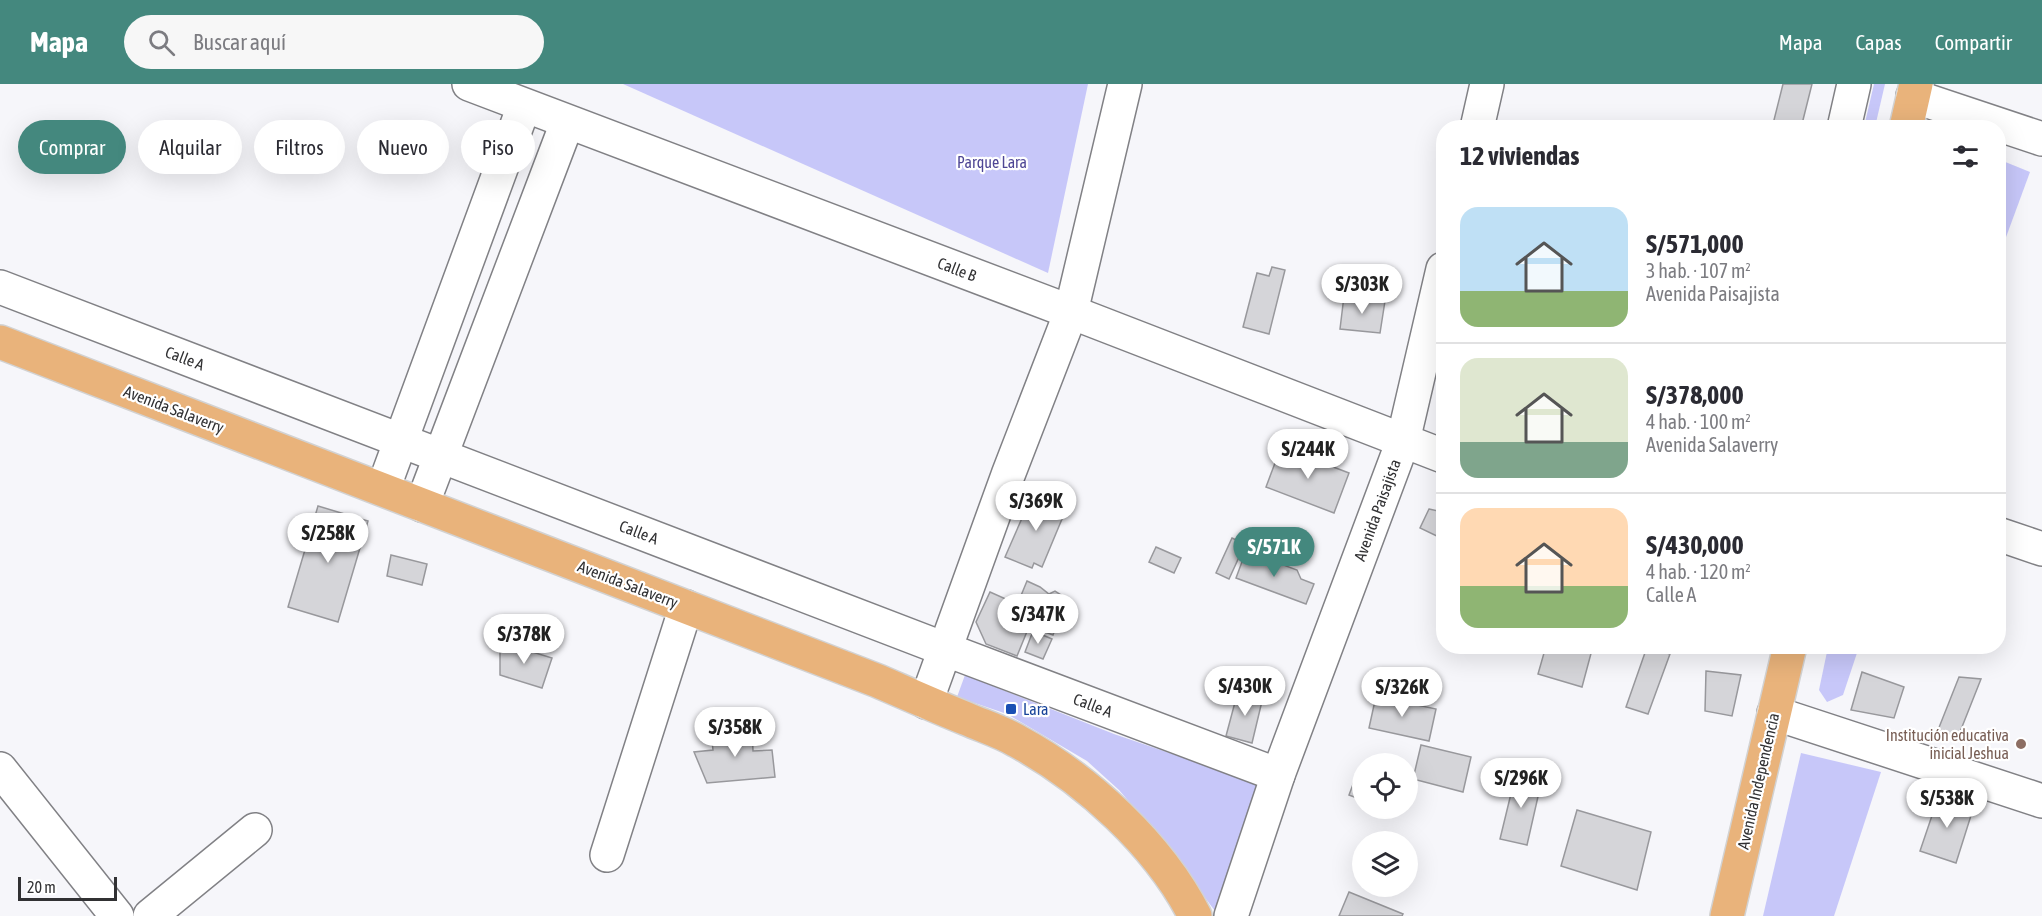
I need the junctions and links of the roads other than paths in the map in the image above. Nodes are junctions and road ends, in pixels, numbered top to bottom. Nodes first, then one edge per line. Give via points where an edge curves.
1 (469, 84) edge
2 (1125, 84) edge
3 (1487, 84) edge
4 (1854, 84) edge
5 (1915, 90) edge
6 (524, 106) junction
7 (1479, 120) edge
8 (1846, 120) edge
9 (1908, 120) edge
10 (1993, 120) edge
11 (567, 123) junction
12 (2006, 125) edge
13 (2042, 139) edge
14 (0, 287) edge
15 (1436, 299) edge
16 (1071, 312) junction
17 (0, 342) edge
18 (401, 441) junction
19 (1403, 441) junction
20 (1436, 453) edge
21 (441, 456) junction
22 (383, 489) junction
23 (422, 505) junction
24 (2006, 537) edge
25 (2042, 549) edge
26 (686, 607) junction
27 (946, 650) junction
28 (1788, 654) edge
29 (927, 702) junction
30 (1774, 713) junction
31 (0, 769) edge
32 (1278, 775) junction
33 (2042, 801) edge
34 (255, 830) dead end
35 (607, 855) dead end
36 (117, 916) edge
37 (150, 916) edge
38 (1195, 916) edge
39 (1231, 916) edge
40 (1727, 916) edge

1 - 6 street, Calle B
2 - 16 street
3 - 7 street
4 - 8 street
5 - 9 main road
5 - 10 street
6 - 11 street, Calle B
6 - 18 street
11 - 16 street, Calle B
11 - 21 street
12 - 13 street
14 - 18 street, Calle A
15 - 19 street, Avenida Paisajista
16 - 19 street, Calle B
16 - 27 street
17 - 22 main road, Avenida Salaverry
18 - 21 street, Calle A
18 - 22 street
19 - 20 street, Calle B
19 - 32 street, Avenida Paisajista
21 - 23 street
21 - 27 street, Calle A
22 - 23 main road, Avenida Salaverry
23 - 26 main road, Avenida Salaverry
24 - 25 street
26 - 29 main road, Avenida Salaverry
26 - 35 street
27 - 29 street
27 - 32 street, Calle A
28 - 30 main road, Avenida Independencia
29 - 38 main road, Avenida Salaverry via 1016,740 1086,787 1128,825 1163,867
30 - 33 street
30 - 40 main road, Avenida Independencia
31 - 36 street
32 - 39 street, Avenida Paisajista
34 - 37 street

